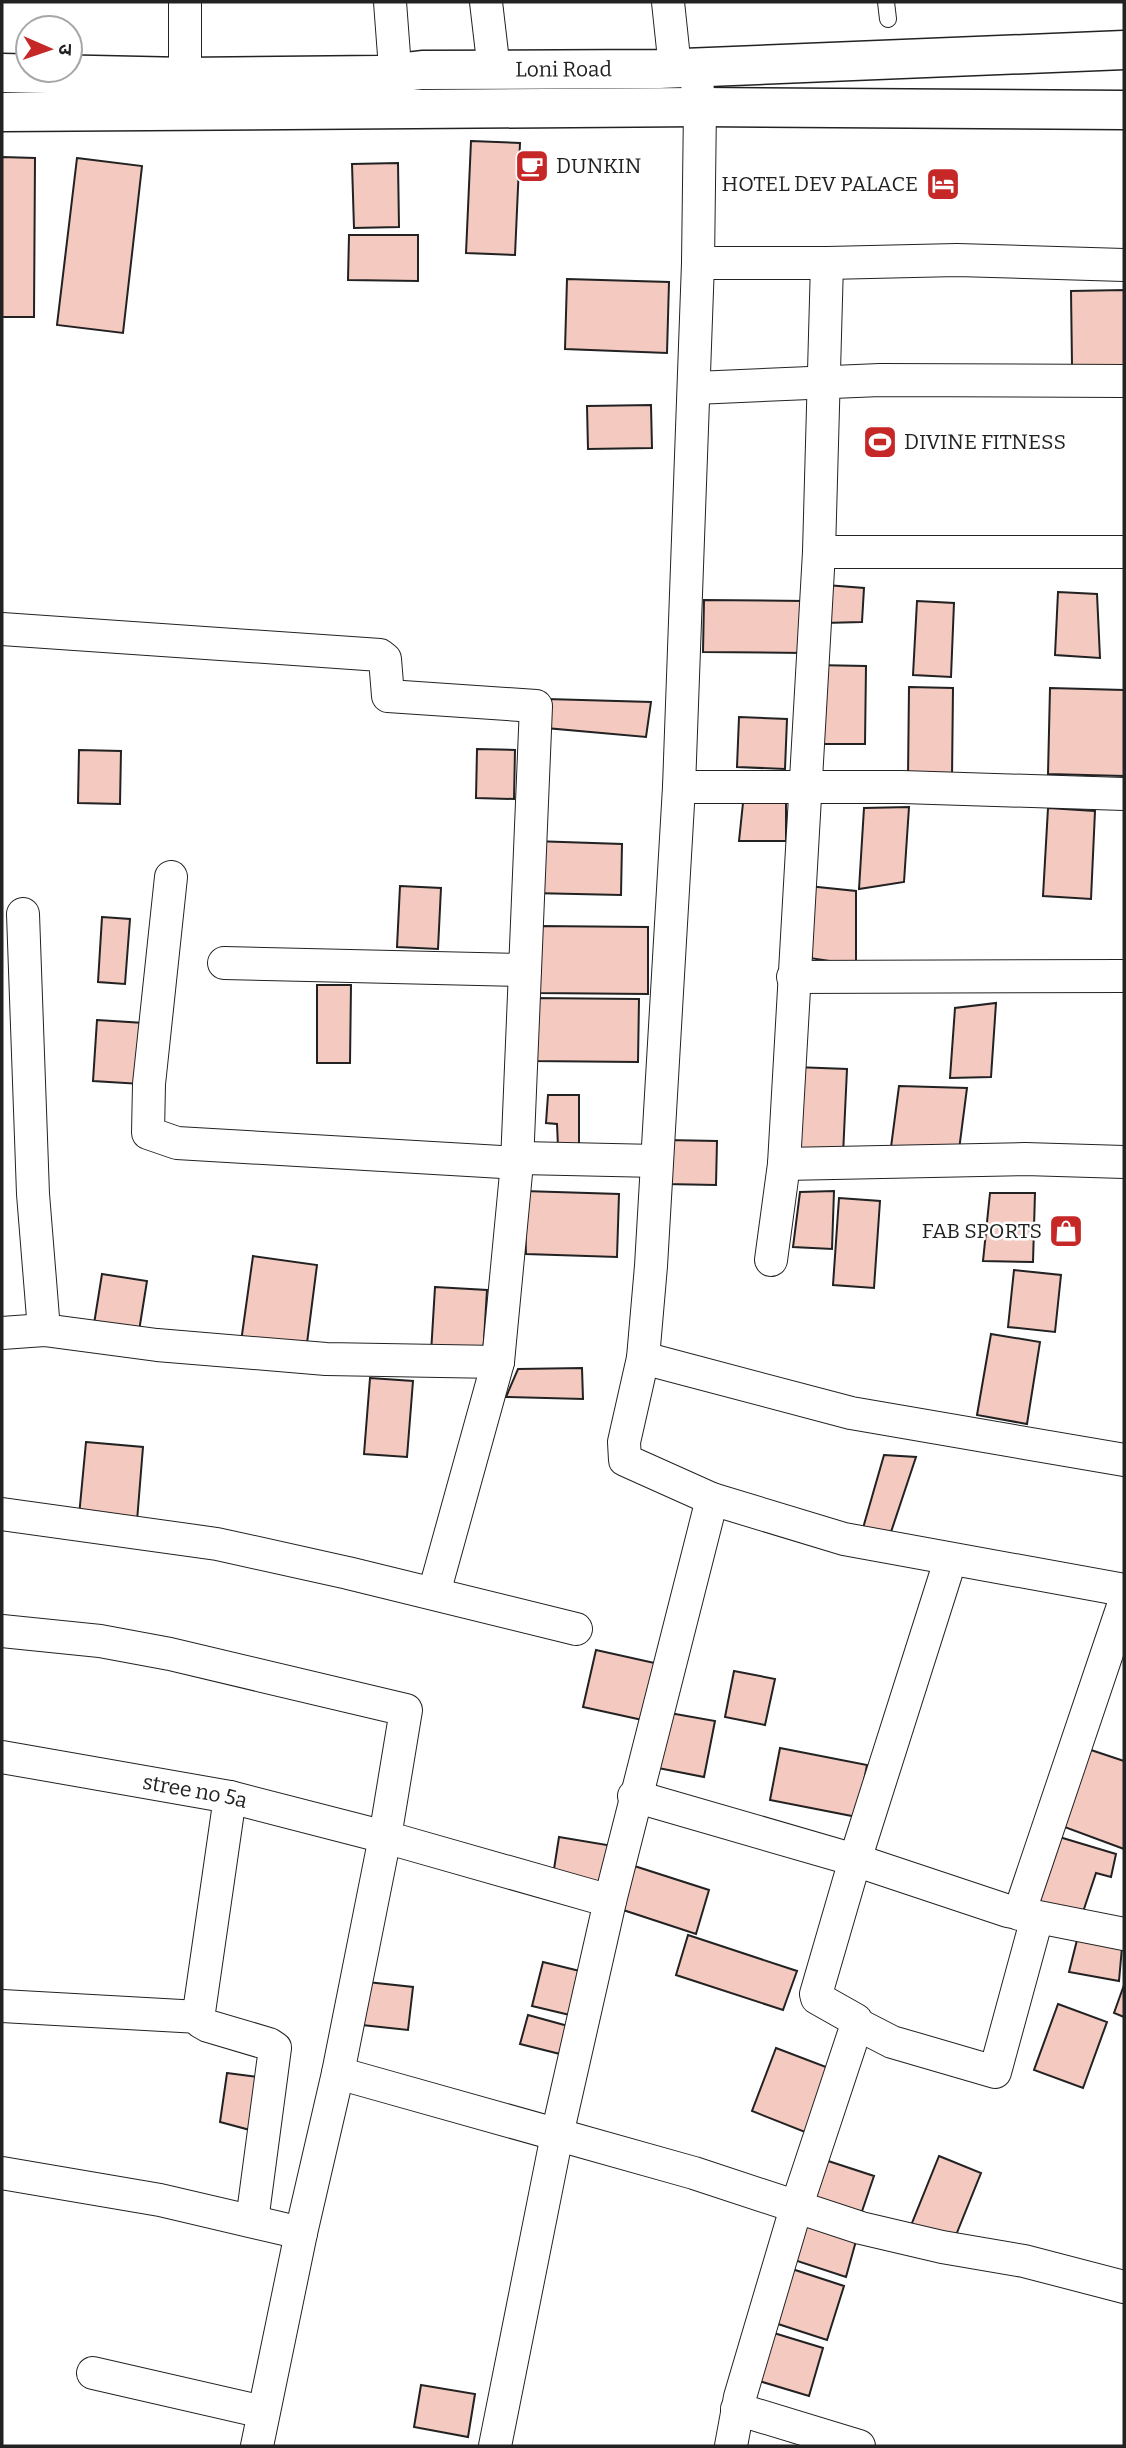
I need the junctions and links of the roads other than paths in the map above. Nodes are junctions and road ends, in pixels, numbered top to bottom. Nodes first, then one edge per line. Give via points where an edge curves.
1 (185, 2) edge
2 (390, 2) edge
3 (486, 2) edge
4 (668, 2) edge
5 (886, 2) edge
6 (888, 19) dead end
7 (1124, 50) edge
8 (685, 68) junction
9 (494, 70) junction
10 (2, 74) edge
11 (185, 77) junction
12 (397, 91) junction
13 (700, 107) junction
14 (1124, 110) edge
15 (2, 112) edge
16 (698, 263) junction
17 (827, 263) junction
18 (1124, 265) edge
19 (1124, 381) edge
20 (824, 382) junction
21 (695, 388) junction
22 (819, 552) junction
23 (1124, 552) edge
24 (2, 629) edge
25 (679, 787) junction
26 (805, 787) junction
27 (1124, 794) edge
28 (171, 877) dead end
29 (23, 914) dead end
30 (224, 963) dead end
31 (525, 970) junction
32 (1124, 976) edge
33 (793, 977) junction
34 (657, 1161) junction
35 (1124, 1162) edge
36 (517, 1163) junction
37 (784, 1164) junction
38 (771, 1260) dead end
39 (44, 1329) junction
40 (2, 1333) edge
41 (643, 1358) junction
42 (498, 1362) junction
43 (1124, 1460) edge
44 (712, 1499) junction
45 (2, 1514) edge
46 (950, 1561) junction
47 (1124, 1590) edge
48 (435, 1593) junction
49 (1124, 1602) edge
50 (576, 1629) dead end
51 (2, 1631) edge
52 (2, 1757) edge
53 (634, 1796) junction
54 (230, 1797) junction
55 (385, 1837) junction
56 (855, 1860) junction
57 (610, 1901) junction
58 (1028, 1916) junction
59 (1124, 1934) edge
60 (2, 2006) edge
61 (199, 2017) junction
62 (857, 2024) junction
63 (338, 2073) junction
64 (557, 2135) junction
65 (2, 2173) edge
66 (796, 2208) junction
67 (252, 2221) junction
68 (300, 2233) junction
69 (1124, 2287) edge
70 (93, 2373) dead end
71 (737, 2409) junction
72 (263, 2412) junction
73 (257, 2446) edge
74 (495, 2446) edge
75 (731, 2446) edge
76 (859, 2446) edge

1 - 11 street
2 - 12 street
3 - 9 street
4 - 8 street
5 - 6 lane
7 - 8 highway, Loni Road
8 - 9 highway, Loni Road
8 - 13 street
9 - 12 highway, Loni Road
10 - 11 highway, Loni Road
11 - 12 highway, Loni Road
12 - 13 highway, Loni Road
12 - 15 highway, Loni Road
13 - 14 highway, Loni Road
13 - 16 street
16 - 17 street
16 - 21 street
17 - 18 street via 957,260
17 - 20 street
19 - 20 street
20 - 21 street
20 - 22 street
21 - 25 street
22 - 23 street
22 - 26 street
24 - 31 street via 380,655 385,659 388,696 536,706
25 - 26 street
25 - 34 street
26 - 27 street
26 - 33 street
28 - 36 street via 148,1133 177,1143
29 - 39 street via 33,1194
30 - 31 street
31 - 36 street
32 - 33 street
33 - 37 street
34 - 36 street via 521,1158
34 - 41 street
35 - 37 street via 1025,1159
36 - 42 street
37 - 38 street
39 - 40 street
39 - 42 street via 157,1345 326,1359
41 - 43 street via 851,1413
41 - 44 street via 624,1441 625,1460
42 - 48 street
44 - 46 street via 844,1539
44 - 53 street
45 - 48 street via 195,1540
46 - 47 street
46 - 56 street
48 - 50 street
49 - 58 street
51 - 55 street via 170,1654 406,1710
52 - 54 street, stree no 5a
53 - 56 street
53 - 57 street
54 - 55 street, stree no 5a
54 - 61 street
55 - 57 street, stree no 5a
55 - 63 street
56 - 58 street
56 - 62 street via 816,1996
57 - 64 street
58 - 59 street
58 - 62 street via 995,2072 892,2042
60 - 61 street
61 - 67 street via 208,2026 275,2048
62 - 66 street
63 - 64 street
63 - 68 street
64 - 66 street via 694,2173
64 - 74 street
65 - 67 street
66 - 69 street via 861,2228
66 - 71 street
67 - 68 street
68 - 72 street
70 - 72 street
71 - 75 street
71 - 76 street
72 - 73 street

